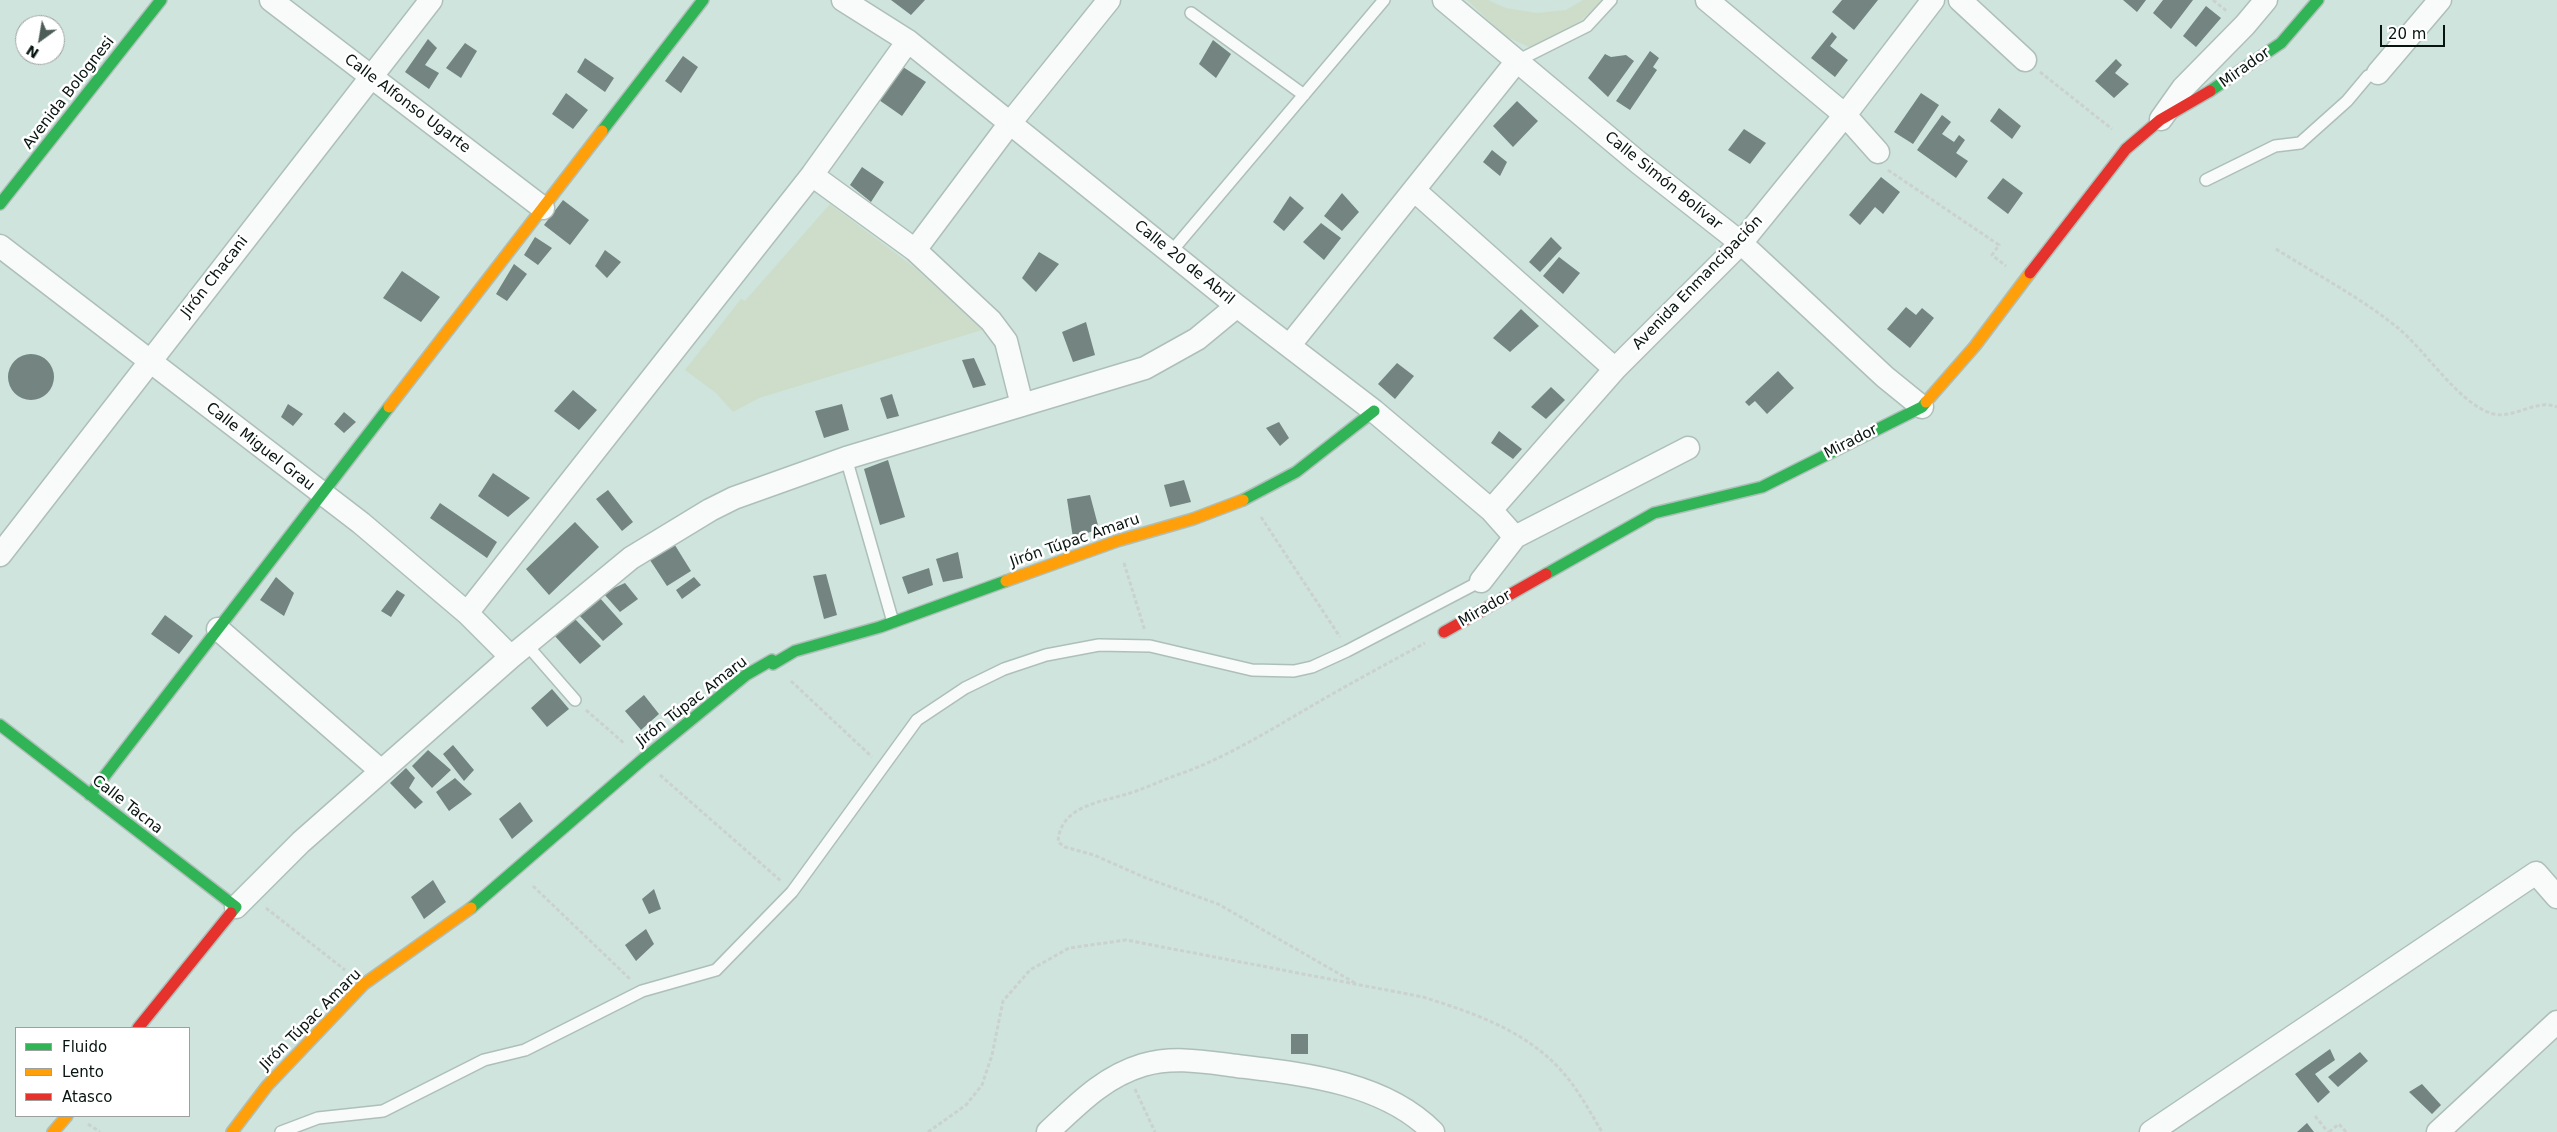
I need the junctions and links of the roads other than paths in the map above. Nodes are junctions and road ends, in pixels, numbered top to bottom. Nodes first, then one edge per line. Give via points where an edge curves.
1 (161, 0) edge
2 (271, 0) edge
3 (431, 0) edge
4 (704, 0) edge
5 (1109, 0) edge
6 (1384, 0) edge
7 (1444, 0) edge
8 (1611, 0) edge
9 (1706, 0) edge
10 (1933, 0) edge
11 (1960, 0) edge
12 (2266, 0) edge
13 (2318, 0) edge
14 (2440, 0) edge
15 (850, 2) edge
16 (1191, 13) dead end
17 (908, 41) junction
18 (2025, 60) road end
19 (1517, 61) junction
20 (2378, 73) joint
21 (371, 76) junction
22 (1304, 95) junction
23 (1844, 115) junction
24 (2160, 120) junction
25 (1010, 123) junction
26 (1878, 152) road end
27 (812, 175) junction
28 (2206, 180) dead end
29 (1414, 190) junction
30 (0, 204) edge
31 (543, 208) junction
32 (1741, 243) junction
33 (0, 246) edge
34 (915, 250) junction
35 (1171, 252) junction
36 (1237, 306) junction
37 (1289, 346) junction
38 (150, 362) junction
39 (1615, 369) junction
40 (1022, 405) junction
41 (1922, 407) junction
42 (1374, 411) junction
43 (1688, 448) dead end
44 (846, 458) junction
45 (322, 494) junction
46 (1491, 510) junction
47 (1515, 537) junction
48 (0, 555) edge
49 (1481, 580) joint
50 (467, 613) junction
51 (893, 622) junction
52 (218, 629) junction
53 (1444, 632) road end
54 (519, 651) junction
55 (575, 700) road end
56 (0, 725) edge
57 (380, 770) junction
58 (90, 795) junction
59 (2557, 897) edge
60 (236, 907) junction
61 (2557, 1022) edge
62 (139, 1027) edge
63 (66, 1117) edge
64 (54, 1132) edge
65 (232, 1132) edge
66 (280, 1132) edge
67 (1048, 1132) edge
68 (1433, 1132) edge
69 (2151, 1132) edge
70 (2438, 1132) edge

1 - 30 street, Avenida Bolognesi
2 - 21 street, Calle Alfonso Ugarte
3 - 21 street, Jirón Chacani
4 - 31 street
5 - 25 street
6 - 22 lane
7 - 19 street, Calle Simón Bolívar
8 - 19 lane via 1587,26
9 - 23 street
10 - 23 street, Avenida Enmancipación
11 - 18 street
12 - 24 street, Mirador via 2183,88
13 - 24 street, Mirador via 2281,43 2194,102
14 - 20 street
15 - 17 street, Calle 20 de Abril
16 - 22 lane
17 - 25 street, Calle 20 de Abril
17 - 27 street
19 - 29 street
19 - 32 street, Calle Simón Bolívar
20 - 28 lane via 2368,76 2348,101 2300,143 2274,146
21 - 31 street, Calle Alfonso Ugarte
21 - 38 street, Jirón Chacani
22 - 35 lane
23 - 26 street
23 - 32 street, Avenida Enmancipación
24 - 41 street, Mirador via 2126,149 2099,181 1975,346
25 - 34 street
25 - 35 street, Calle 20 de Abril
27 - 34 street
27 - 50 street
29 - 37 street
29 - 39 street
31 - 45 street
32 - 39 street, Avenida Enmancipación
32 - 41 street, Calle Simón Bolívar via 1885,377
33 - 38 street, Calle Miguel Grau
34 - 40 street via 999,329 1006,341
35 - 36 street, Calle 20 de Abril
36 - 37 street, Calle 20 de Abril
36 - 40 street via 1197,339 1145,368
37 - 42 street, Calle 20 de Abril
38 - 45 street, Calle Miguel Grau
38 - 48 street, Jirón Chacani
39 - 46 street, Avenida Enmancipación
40 - 44 street
41 - 53 street, Mirador via 1762,488 1654,513
42 - 46 street, Calle 20 de Abril
42 - 51 street, Jirón Túpac Amaru via 1296,472 1248,498 1193,519 1117,541
43 - 47 street
44 - 51 lane
44 - 54 street via 734,498 710,510 631,558
45 - 50 street, Calle Miguel Grau
45 - 52 street
46 - 47 street, Calle 20 de Abril
47 - 49 street
49 - 66 lane via 1347,651 1312,667 1294,671 1252,670 1150,646 1099,645 1046,655 1004,669 965,688 917,720 792,892 716,970 642,991 526,1050 484,1060 384,1111 318,1118
50 - 54 street, Calle Miguel Grau
51 - 65 street, Jirón Túpac Amaru via 795,651 746,675 642,760 459,920 364,984 267,1086
52 - 57 street
52 - 58 street
54 - 55 lane
54 - 57 street
56 - 58 street, Calle Tacna
57 - 60 street
58 - 60 street, Calle Tacna
59 - 69 street via 2536,873
60 - 62 street
61 - 70 street
63 - 64 street
67 - 68 street via 1092,1092 1127,1071 1162,1061 1185,1060 1314,1075 1399,1105

